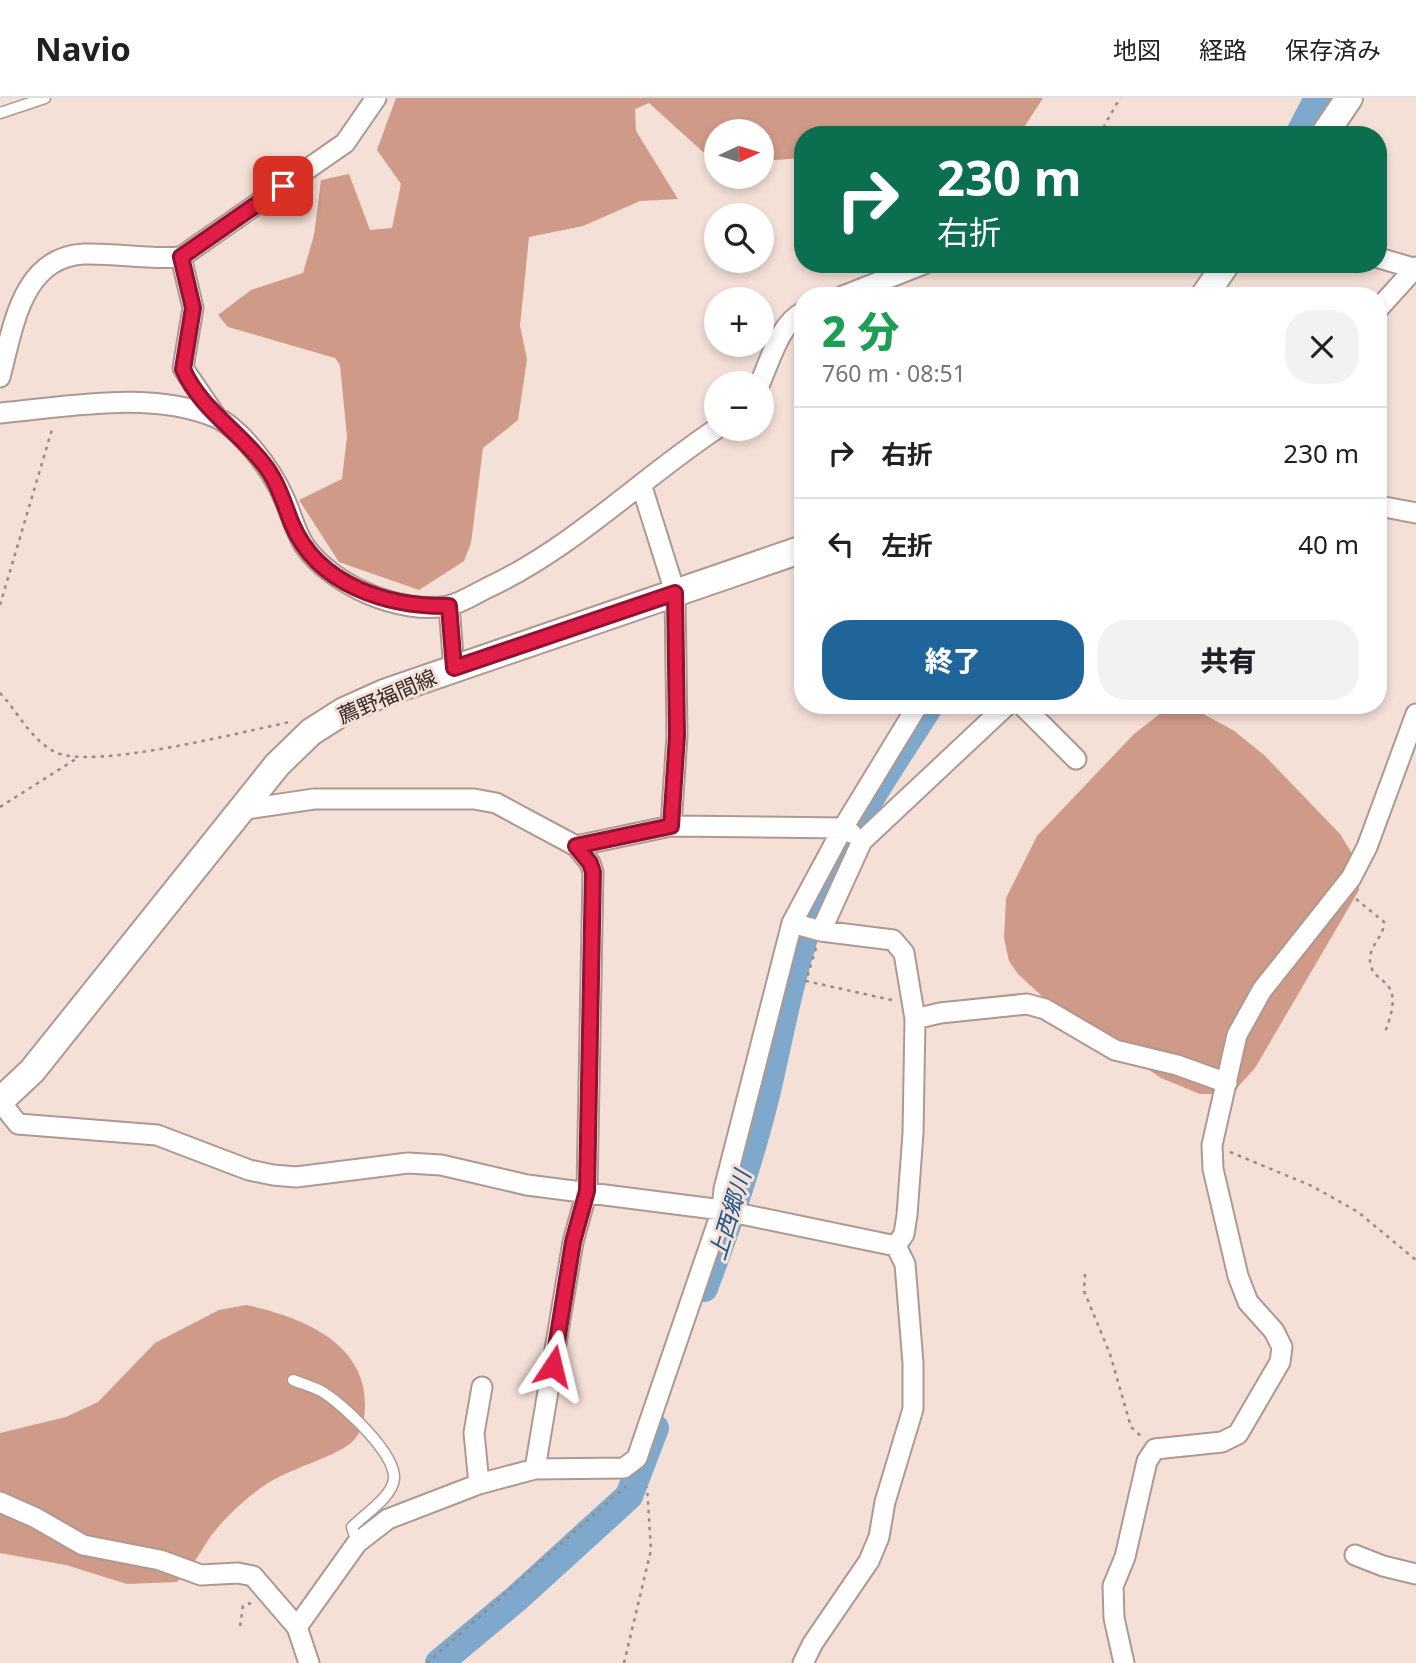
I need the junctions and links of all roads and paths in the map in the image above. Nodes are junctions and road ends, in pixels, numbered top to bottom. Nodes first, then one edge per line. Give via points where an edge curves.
1 (45, 98) edge
2 (376, 98) edge
3 (1120, 98) edge
4 (1349, 98) edge
5 (0, 113) edge
6 (1104, 126) edge
7 (1330, 126) edge
8 (181, 257) junction
9 (1387, 260) edge
10 (1415, 267) edge
11 (901, 273) edge
12 (866, 287) edge
13 (1387, 299) edge
14 (794, 319) edge
15 (765, 371) edge
16 (0, 377) edge
17 (51, 408) junction
18 (0, 414) edge
19 (217, 418) junction
20 (704, 438) edge
21 (642, 487) junction
22 (1387, 508) edge
23 (1416, 513) edge
24 (794, 553) edge
25 (675, 593) junction
26 (0, 606) edge
27 (449, 606) junction
28 (454, 668) junction
29 (0, 693) edge
30 (913, 714) edge
31 (996, 714) edge
32 (1031, 714) edge
33 (1416, 714) edge
34 (293, 721) dead end
35 (79, 757) junction
36 (1076, 759) dead end
37 (0, 807) edge
38 (240, 810) junction
39 (671, 826) junction
40 (852, 834) junction
41 (576, 846) junction
42 (1342, 890) junction
43 (807, 927) junction
44 (914, 1012) junction
45 (1385, 1032) dead end
46 (1227, 1083) junction
47 (0, 1101) edge
48 (1212, 1145) junction
49 (587, 1191) junction
50 (722, 1209) junction
51 (896, 1246) junction
52 (1416, 1261) edge
53 (1085, 1274) dead end
54 (293, 1380) dead end
55 (482, 1387) dead end
56 (1155, 1448) junction
57 (638, 1458) junction
58 (535, 1469) junction
59 (479, 1484) junction
60 (647, 1487) dead end
61 (0, 1503) edge
62 (356, 1543) junction
63 (1355, 1555) dead end
64 (1416, 1573) edge
65 (273, 1597) junction
66 (240, 1626) dead end
67 (297, 1626) junction
68 (309, 1663) edge
69 (427, 1663) edge
70 (624, 1663) edge
71 (803, 1663) edge
72 (1124, 1663) edge

1 - 5 lane
2 - 8 street via 345,143
3 - 6 path
4 - 7 main road
8 - 16 street via 82,254 43,270 20,303
8 - 19 street via 193,308 183,369
9 - 10 street
10 - 13 street
11 - 12 street
14 - 15 street
17 - 18 street
17 - 19 street via 131,403
17 - 26 path via 53,429
19 - 27 street via 265,465 305,547 330,570 369,596 418,607
20 - 21 street
21 - 25 street
21 - 27 street via 527,569
22 - 23 street
24 - 25 main road, 薦野福間線
25 - 28 main road, 薦野福間線
25 - 39 street via 677,736
27 - 28 street
28 - 38 main road, 薦野福間線 via 344,711 311,732
29 - 35 path via 36,737 56,753
30 - 40 street
31 - 40 street
32 - 36 street
33 - 42 street via 1367,847
34 - 35 path
35 - 37 path
38 - 41 street via 314,799 474,799 496,803
38 - 47 main road, 薦野福間線 via 33,1071
39 - 40 street
39 - 41 street
40 - 43 street
40 - 43 street
41 - 49 street via 593,872
42 - 45 path via 1384,922 1370,959 1372,970 1391,986 1394,997
42 - 46 street via 1262,990 1237,1035
43 - 44 street via 893,940 904,953
43 - 44 path via 806,981
43 - 50 street via 724,1189
44 - 46 street via 1027,1004 1045,1009 1115,1050
44 - 51 street via 911,1170 904,1234
46 - 48 street
47 - 49 street via 18,1125 157,1135 273,1175 296,1177 408,1163
48 - 52 path via 1300,1181 1358,1212
48 - 56 street via 1213,1169 1238,1276 1248,1302 1274,1331 1282,1348 1280,1362 1238,1434 1222,1442
49 - 50 street
49 - 58 street via 573,1242
50 - 51 street
50 - 57 street
51 - 71 street via 905,1264 913,1409 869,1561
53 - 56 path via 1084,1291 1110,1354 1130,1427
54 - 62 lane via 340,1405 389,1460 394,1477 390,1492 352,1527
55 - 59 street via 474,1433
56 - 72 street via 1147,1461 1114,1586 1114,1618
57 - 58 street via 624,1468
57 - 69 path via 625,1488 614,1499
58 - 59 street
59 - 62 street via 387,1519
60 - 70 path via 649,1560
61 - 65 street via 83,1545 160,1560 201,1575 253,1576
62 - 67 street
63 - 64 street
65 - 66 path via 257,1595 256,1602 243,1606
65 - 67 street
67 - 68 street

